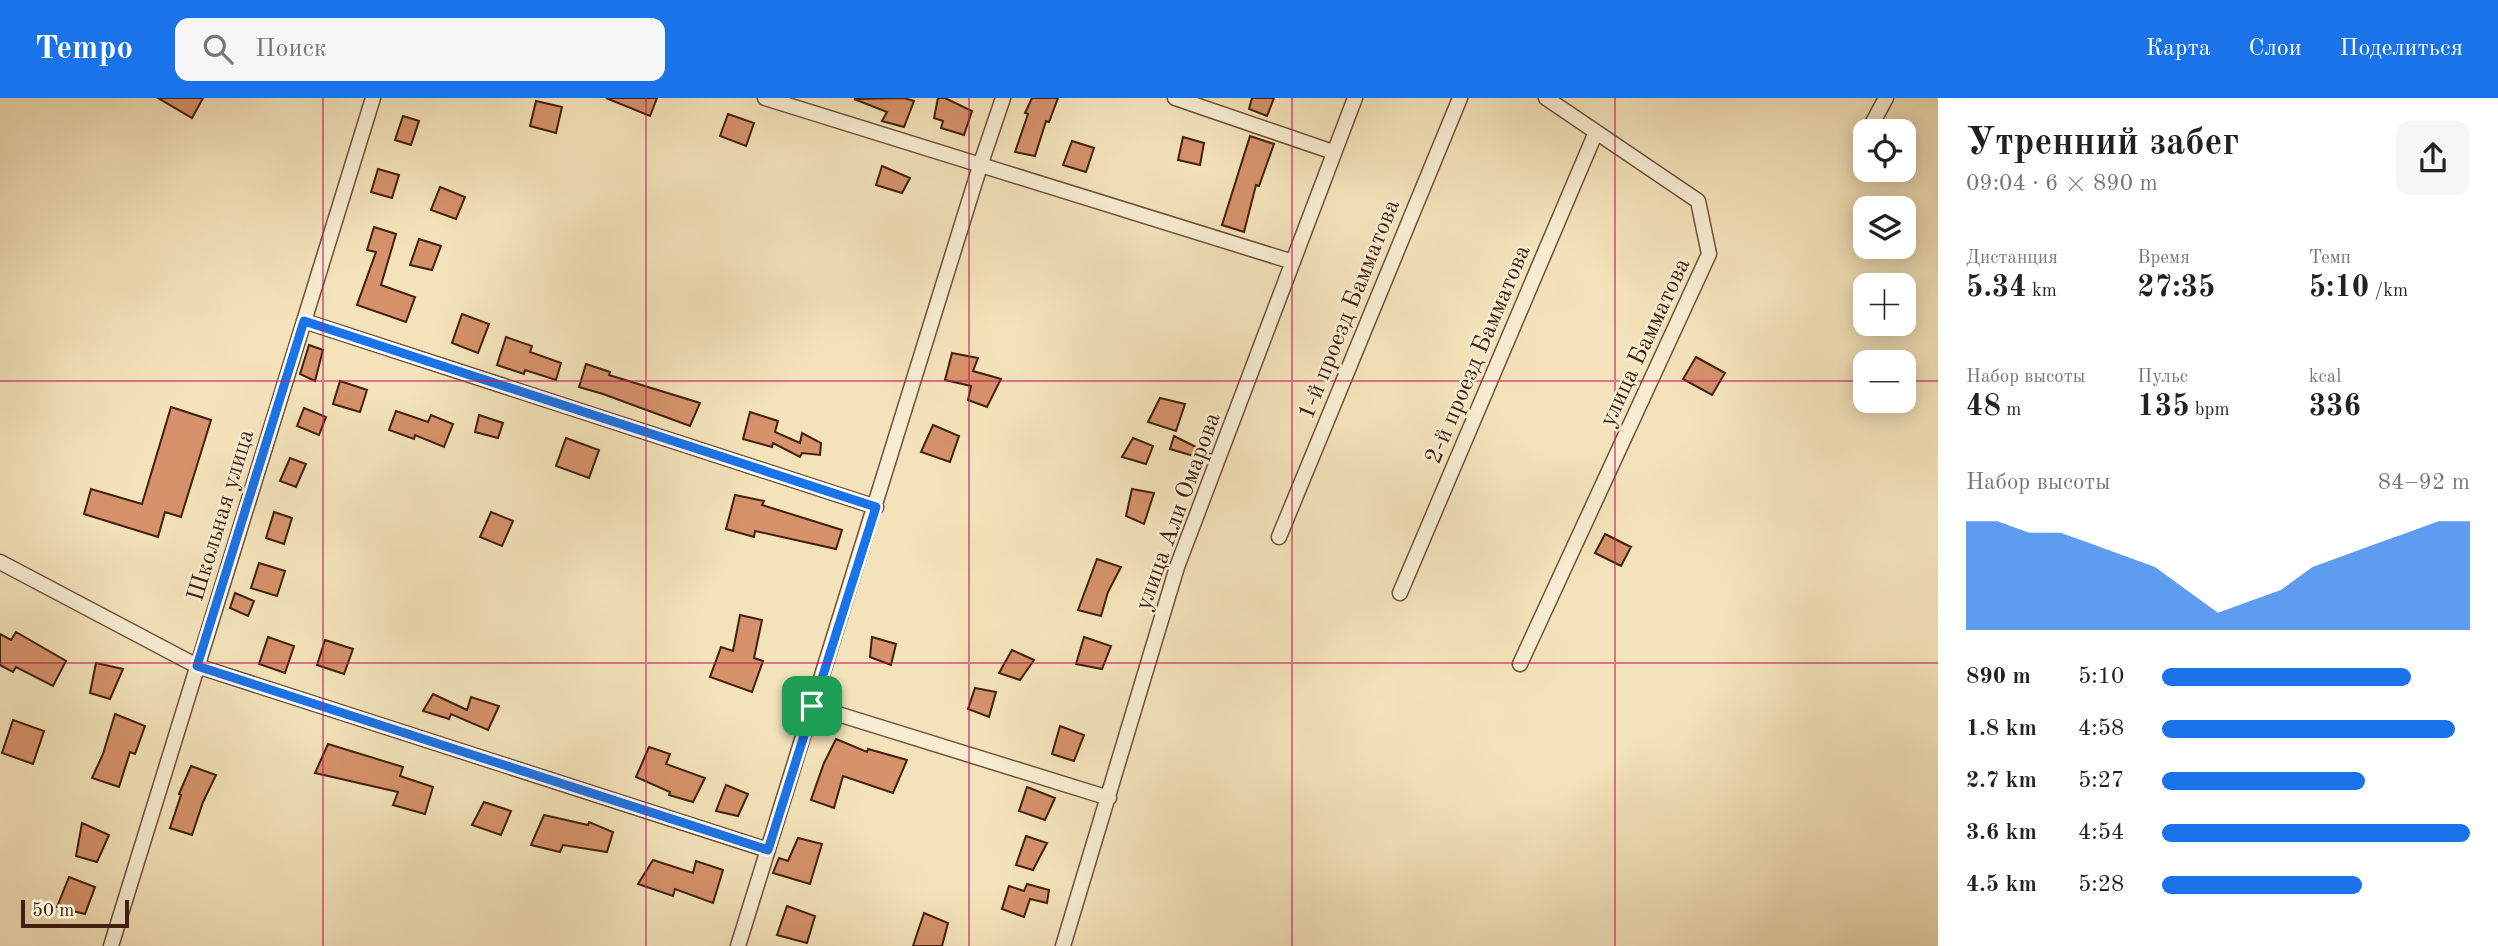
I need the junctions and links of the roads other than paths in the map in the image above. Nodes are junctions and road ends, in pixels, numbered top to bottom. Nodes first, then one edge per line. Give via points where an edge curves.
1 (373, 98) edge
2 (765, 98) edge
3 (1003, 98) edge
4 (1175, 98) edge
5 (1355, 98) edge
6 (1460, 98) edge
7 (1546, 98) edge
8 (1886, 98) edge
9 (1875, 119) edge
10 (1596, 132) junction
11 (1333, 152) junction
12 (980, 166) junction
13 (1293, 262) junction
14 (304, 321) junction
15 (876, 507) junction
16 (1279, 537) dead end
17 (0, 562) edge
18 (1400, 593) dead end
19 (1520, 664) dead end
20 (197, 666) junction
21 (812, 706) junction
22 (1109, 798) junction
23 (768, 850) junction
24 (110, 946) edge
25 (738, 946) edge
26 (1063, 946) edge

1 - 14 street, Школьная улица
2 - 12 street
3 - 12 street
4 - 11 street
5 - 11 street, улица Али Омарова
6 - 16 street, 1-й проезд Бамматова
7 - 10 street, улица Бамматова
8 - 9 street
10 - 18 street, 2-й проезд Бамматова
10 - 19 street, улица Бамматова via 1698,201 1709,254
11 - 13 street, улица Али Омарова
12 - 13 street
12 - 15 street
13 - 22 street, улица Али Омарова via 1177,567
14 - 15 street
14 - 20 street, Школьная улица
15 - 21 street
17 - 20 street
20 - 23 street
20 - 24 street, Школьная улица
21 - 22 street
21 - 23 street
22 - 26 street, улица Али Омарова
23 - 25 street

